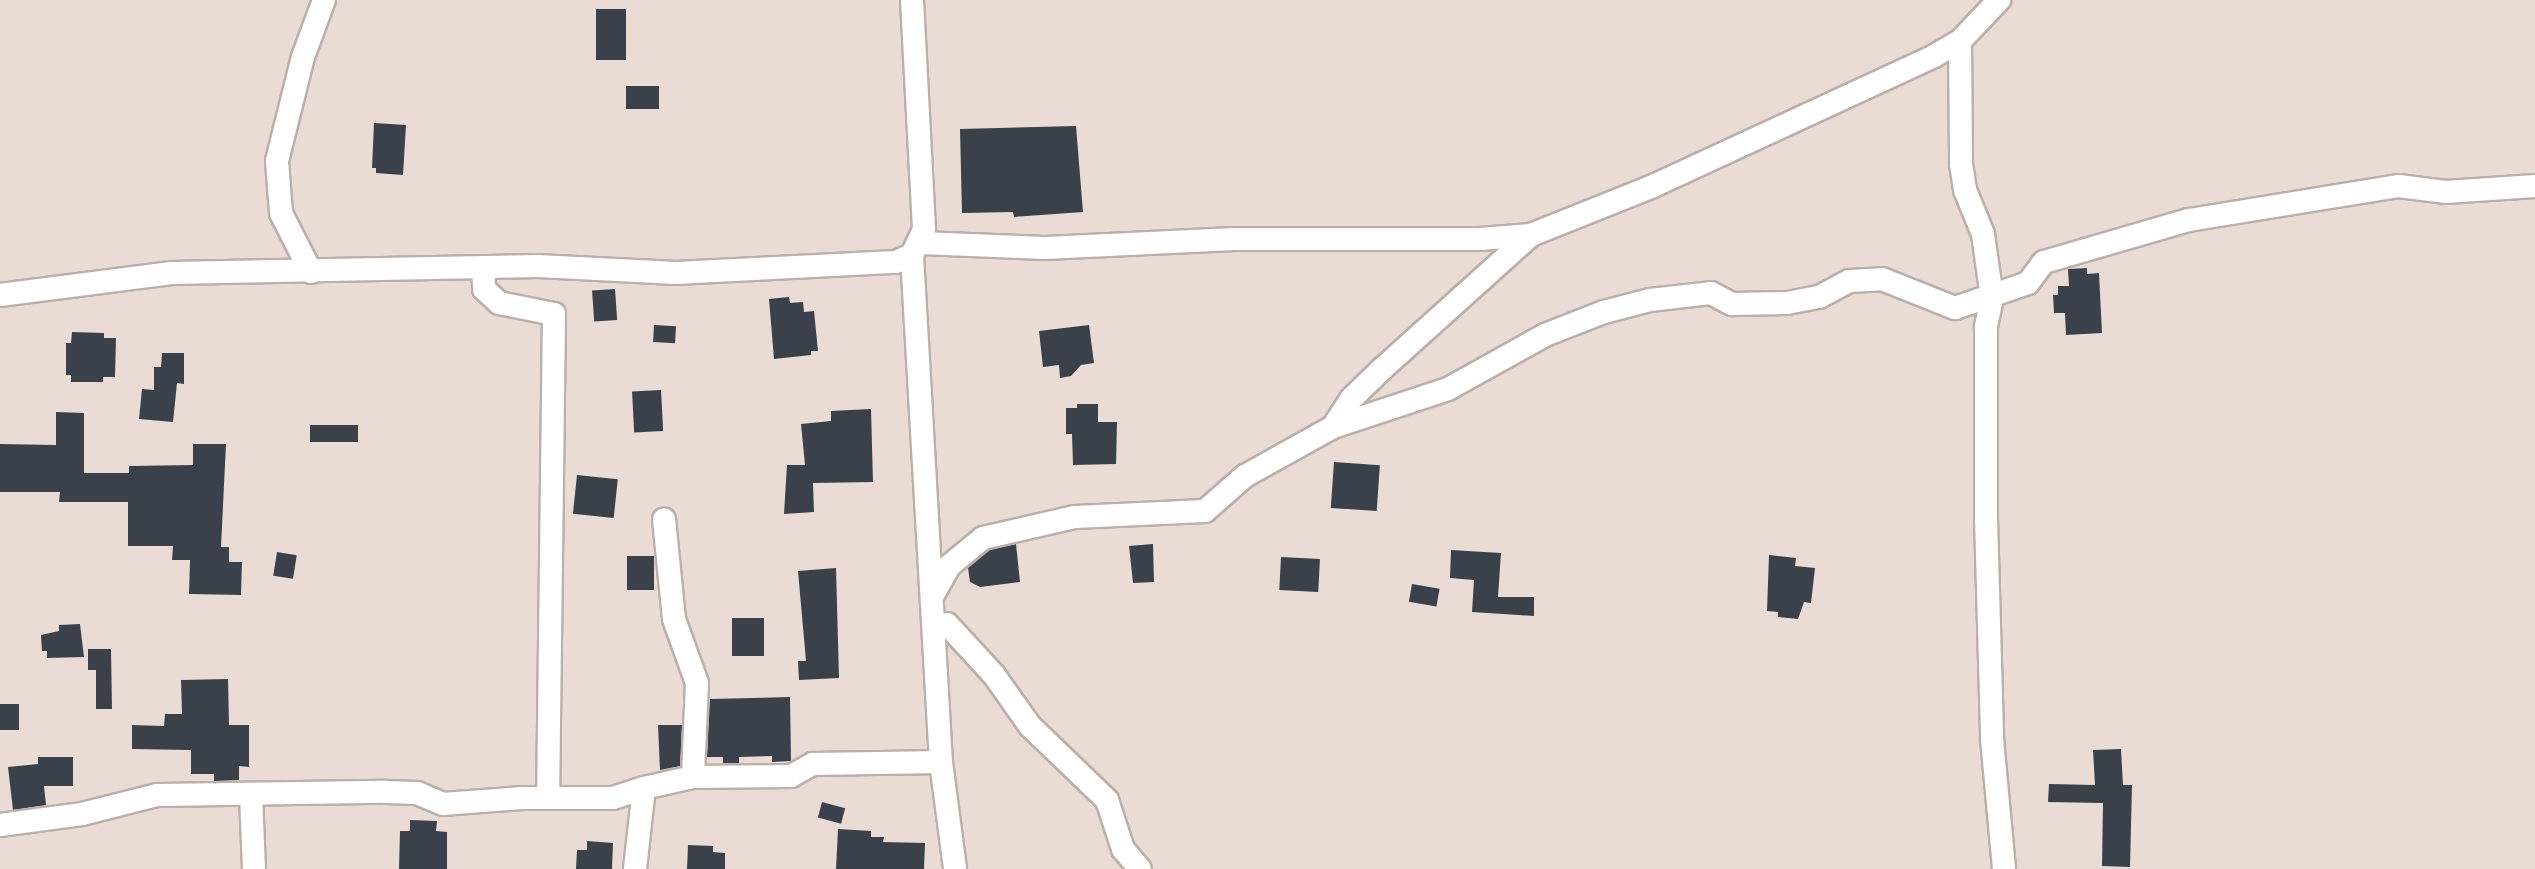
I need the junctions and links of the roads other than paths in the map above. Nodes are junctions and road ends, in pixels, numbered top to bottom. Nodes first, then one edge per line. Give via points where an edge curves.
1 (324, 0) edge
2 (912, 0) edge
3 (1999, 0) edge
4 (1960, 41) junction
5 (2535, 186) edge
6 (1531, 235) junction
7 (916, 249) junction
8 (483, 267) junction
9 (311, 272) junction
10 (0, 296) edge
11 (1992, 298) junction
12 (1333, 427) junction
13 (664, 519) dead end
14 (933, 595) junction
15 (947, 624) dead end
16 (941, 762) junction
17 (693, 777) junction
18 (644, 788) junction
19 (251, 795) junction
20 (548, 798) junction
21 (0, 825) edge
22 (254, 869) edge
23 (635, 869) edge
24 (955, 869) edge
25 (1140, 869) edge
26 (2004, 869) edge

1 - 9 street via 303,57 277,161 281,213
2 - 7 street via 924,229
3 - 4 street
4 - 6 street via 1651,188
4 - 11 street via 1961,164 1965,190 1983,234
5 - 11 street via 2446,192 2399,186 2189,220 2044,262 2028,283
6 - 7 street
6 - 12 street via 1351,399
7 - 8 street via 873,265 676,273
7 - 14 street
8 - 9 street
8 - 20 street via 484,289 499,303 554,314
9 - 10 street via 172,273
11 - 12 street via 1955,308 1882,279 1849,281 1819,297 1787,303 1731,304 1711,293 1650,300 1577,321 1448,389
11 - 26 street via 1986,327 1986,518 1992,739
12 - 14 street via 1245,476 1205,511 1075,517 983,538 949,566
13 - 17 street via 674,619 697,683
14 - 16 street
15 - 25 street via 994,675 1030,726 1107,800 1123,849
16 - 17 street via 813,764 790,776
16 - 24 street
17 - 18 street
18 - 20 street via 613,798
18 - 23 street
19 - 20 street via 417,793 443,804
19 - 21 street via 158,795 82,814
19 - 22 street

